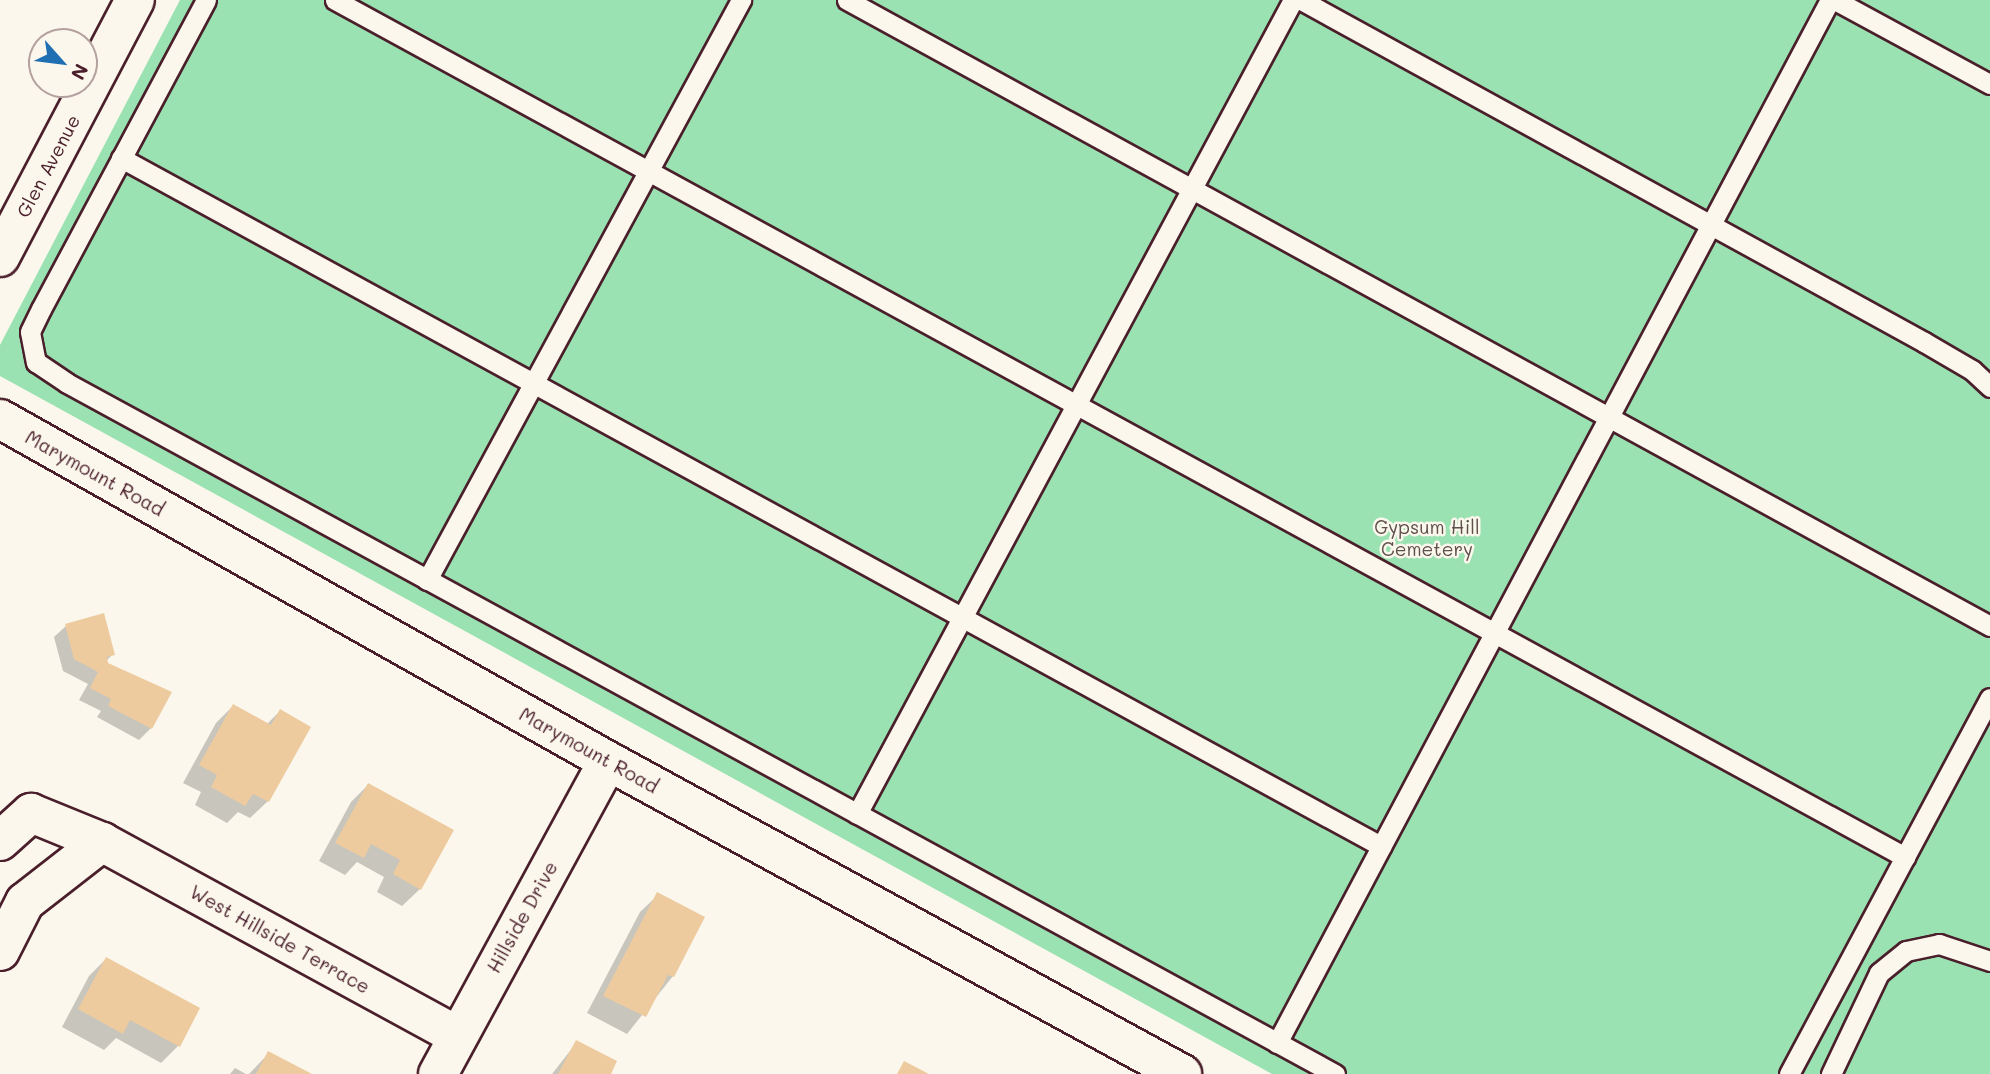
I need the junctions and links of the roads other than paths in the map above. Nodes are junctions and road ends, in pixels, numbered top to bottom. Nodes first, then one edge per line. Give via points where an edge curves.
1 (135, 0) edge
2 (206, 0) edge
3 (335, 0) edge
4 (741, 0) edge
5 (847, 0) edge
6 (1293, 0) edge
7 (1301, 0) edge
8 (1833, 0) edge
9 (1990, 84) edge
10 (121, 158) junction
11 (648, 171) junction
12 (1193, 190) junction
13 (1710, 225) junction
14 (0, 257) edge
15 (533, 383) junction
16 (1990, 387) edge
17 (1077, 405) junction
18 (1608, 417) junction
19 (0, 419) edge
20 (427, 580) junction
21 (963, 617) junction
22 (1990, 626) edge
23 (1494, 633) junction
24 (1990, 698) edge
25 (607, 761) junction
26 (857, 814) junction
27 (0, 841) edge
28 (102, 842) junction
29 (1381, 846) junction
30 (1905, 857) junction
31 (0, 951) edge
32 (1990, 961) edge
33 (458, 1036) junction
34 (1277, 1043) junction
35 (438, 1074) edge
36 (1182, 1074) edge
37 (1335, 1074) edge
38 (1789, 1074) edge
39 (1831, 1074) edge

1 - 14 street, Glen Avenue
2 - 10 lane
3 - 11 lane
4 - 11 lane
5 - 12 lane
6 - 12 lane
7 - 13 lane
8 - 9 lane
8 - 13 lane
10 - 15 lane
10 - 20 lane via 30,332 36,362
11 - 15 lane
11 - 17 lane
12 - 17 lane
12 - 18 lane
13 - 16 lane via 1933,348
13 - 18 lane
15 - 20 lane
15 - 21 lane
17 - 21 lane
17 - 23 lane
18 - 22 lane
18 - 23 lane
19 - 25 street, Marymount Road
20 - 26 lane
21 - 26 lane
21 - 29 lane
23 - 29 lane
23 - 30 lane
24 - 30 lane
25 - 33 street, Hillside Drive
25 - 36 street, Marymount Road
26 - 34 lane
27 - 28 street, West Hillside Terrace via 31,813
28 - 31 street via 25,902
28 - 33 street, West Hillside Terrace
29 - 34 lane
30 - 38 lane
32 - 39 lane via 1939,944 1906,951 1879,973
33 - 35 street, Hillside Drive
34 - 37 lane

